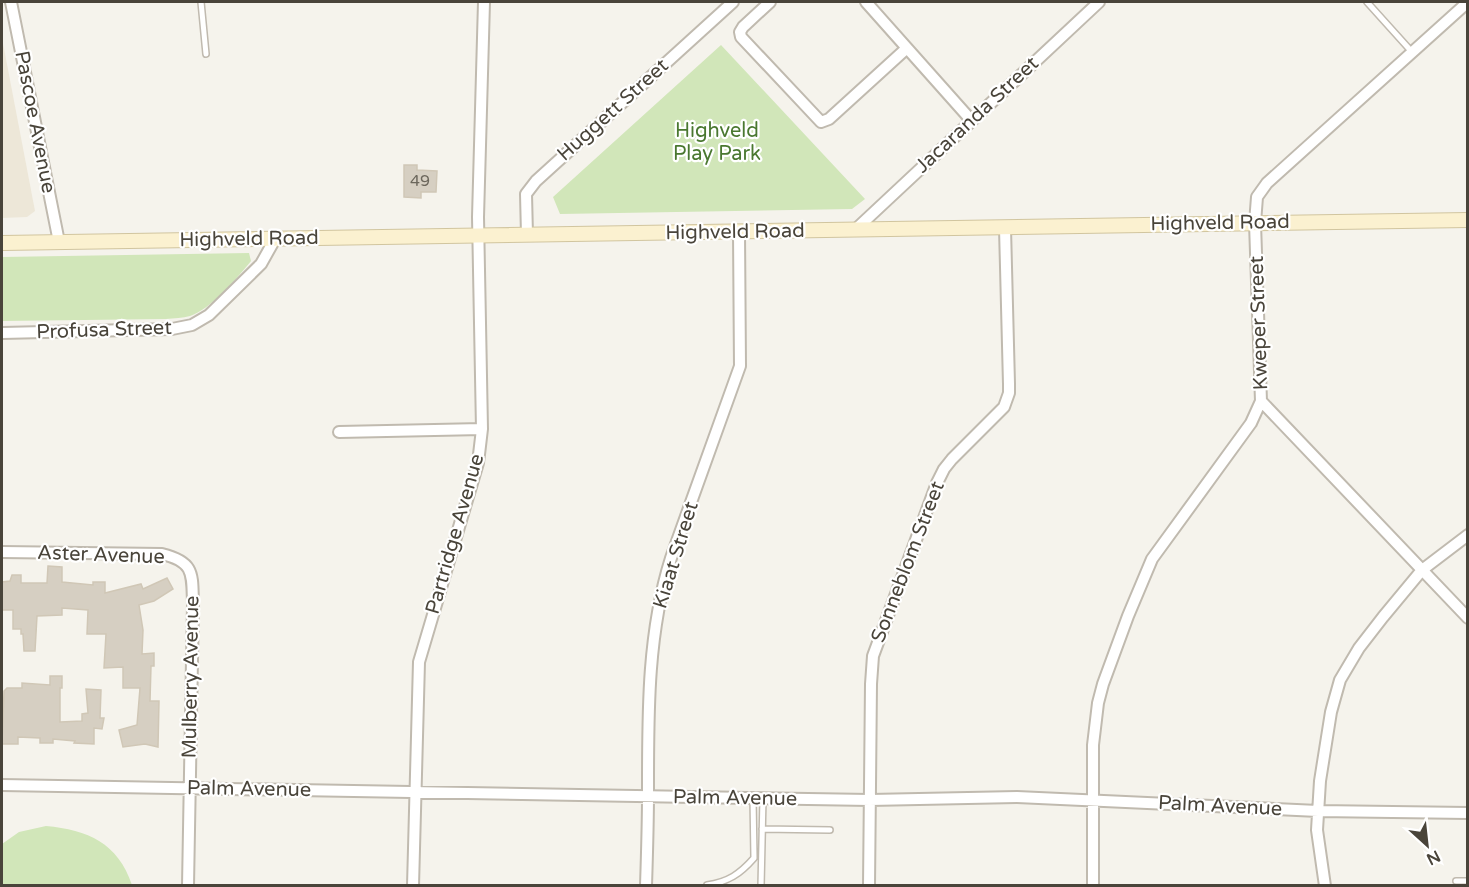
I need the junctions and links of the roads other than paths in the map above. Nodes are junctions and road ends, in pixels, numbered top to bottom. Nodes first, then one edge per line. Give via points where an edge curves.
1 (11, 2) edge
2 (201, 2) edge
3 (484, 2) edge
4 (733, 2) edge
5 (770, 2) edge
6 (866, 2) edge
7 (1099, 2) edge
8 (1367, 2) edge
9 (1467, 2) edge
10 (907, 48) junction
11 (1412, 52) junction
12 (206, 54) dead end
13 (971, 120) junction
14 (1467, 220) edge
15 (1255, 223) junction
16 (1005, 228) junction
17 (855, 230) junction
18 (739, 232) junction
19 (478, 235) junction
20 (526, 235) junction
21 (275, 239) junction
22 (59, 242) junction
23 (2, 243) edge
24 (2, 333) edge
25 (1261, 401) junction
26 (482, 429) junction
27 (339, 432) dead end
28 (1467, 535) edge
29 (2, 552) edge
30 (1422, 570) junction
31 (192, 576) joint
32 (1467, 618) edge
33 (2, 784) edge
34 (190, 787) junction
35 (415, 791) junction
36 (648, 797) junction
37 (758, 798) junction
38 (870, 800) junction
39 (1093, 801) junction
40 (1318, 811) junction
41 (1467, 813) edge
42 (762, 829) junction
43 (830, 830) dead end
44 (1456, 881) dead end
45 (1467, 881) edge
46 (188, 885) edge
47 (413, 885) edge
48 (646, 885) edge
49 (707, 885) edge
50 (761, 885) edge
51 (868, 885) edge
52 (1093, 885) edge
53 (1325, 885) edge

1 - 22 street, Pascoe Avenue
2 - 12 lane
3 - 19 street, Partridge Avenue
4 - 20 street, Huggett Street via 536,181 526,194
5 - 10 street via 740,34 821,122
6 - 10 street
7 - 13 street, Jacaranda Street
8 - 11 lane
9 - 11 street, Kweper Street
10 - 13 street
11 - 15 street, Kweper Street via 1267,183 1257,197
13 - 17 street, Jacaranda Street
14 - 15 street, Highveld Road
15 - 16 street, Highveld Road
15 - 25 street, Kweper Street
16 - 17 street, Highveld Road
16 - 38 street, Sonneblom Street via 1007,401 1000,414 944,469 877,641 871,668
17 - 18 street, Highveld Road
18 - 20 street, Highveld Road
18 - 36 street, Kiaat Street via 740,366 663,584 655,629
19 - 20 street, Highveld Road
19 - 21 street, Highveld Road
19 - 26 street, Partridge Avenue
21 - 22 street, Highveld Road
21 - 24 street, Profusa Street via 252,274 209,315 192,325 172,329
22 - 23 street, Highveld Road
25 - 30 street, Kweper Street
25 - 39 street via 1251,423 1148,569 1100,694 1094,732
26 - 27 street
26 - 35 street, Partridge Avenue via 478,463 419,662
28 - 30 street
29 - 31 street, Aster Avenue via 162,554 179,558
30 - 32 street, Kweper Street
30 - 40 street via 1371,633 1340,680 1331,712
31 - 34 street, Mulberry Avenue
33 - 34 street, Palm Avenue
34 - 35 street, Palm Avenue
34 - 46 street, Mulberry Avenue
35 - 36 street, Palm Avenue
35 - 47 street, Partridge Avenue
36 - 37 street, Palm Avenue
36 - 48 street, Kiaat Street
37 - 38 street, Palm Avenue
37 - 42 lane
37 - 49 lane via 754,858 732,879
38 - 39 street, Palm Avenue via 1017,797
38 - 51 street, Sonneblom Street
39 - 40 street, Palm Avenue
39 - 52 street
40 - 41 street, Palm Avenue
40 - 53 street
42 - 43 lane
42 - 50 lane
44 - 45 lane

